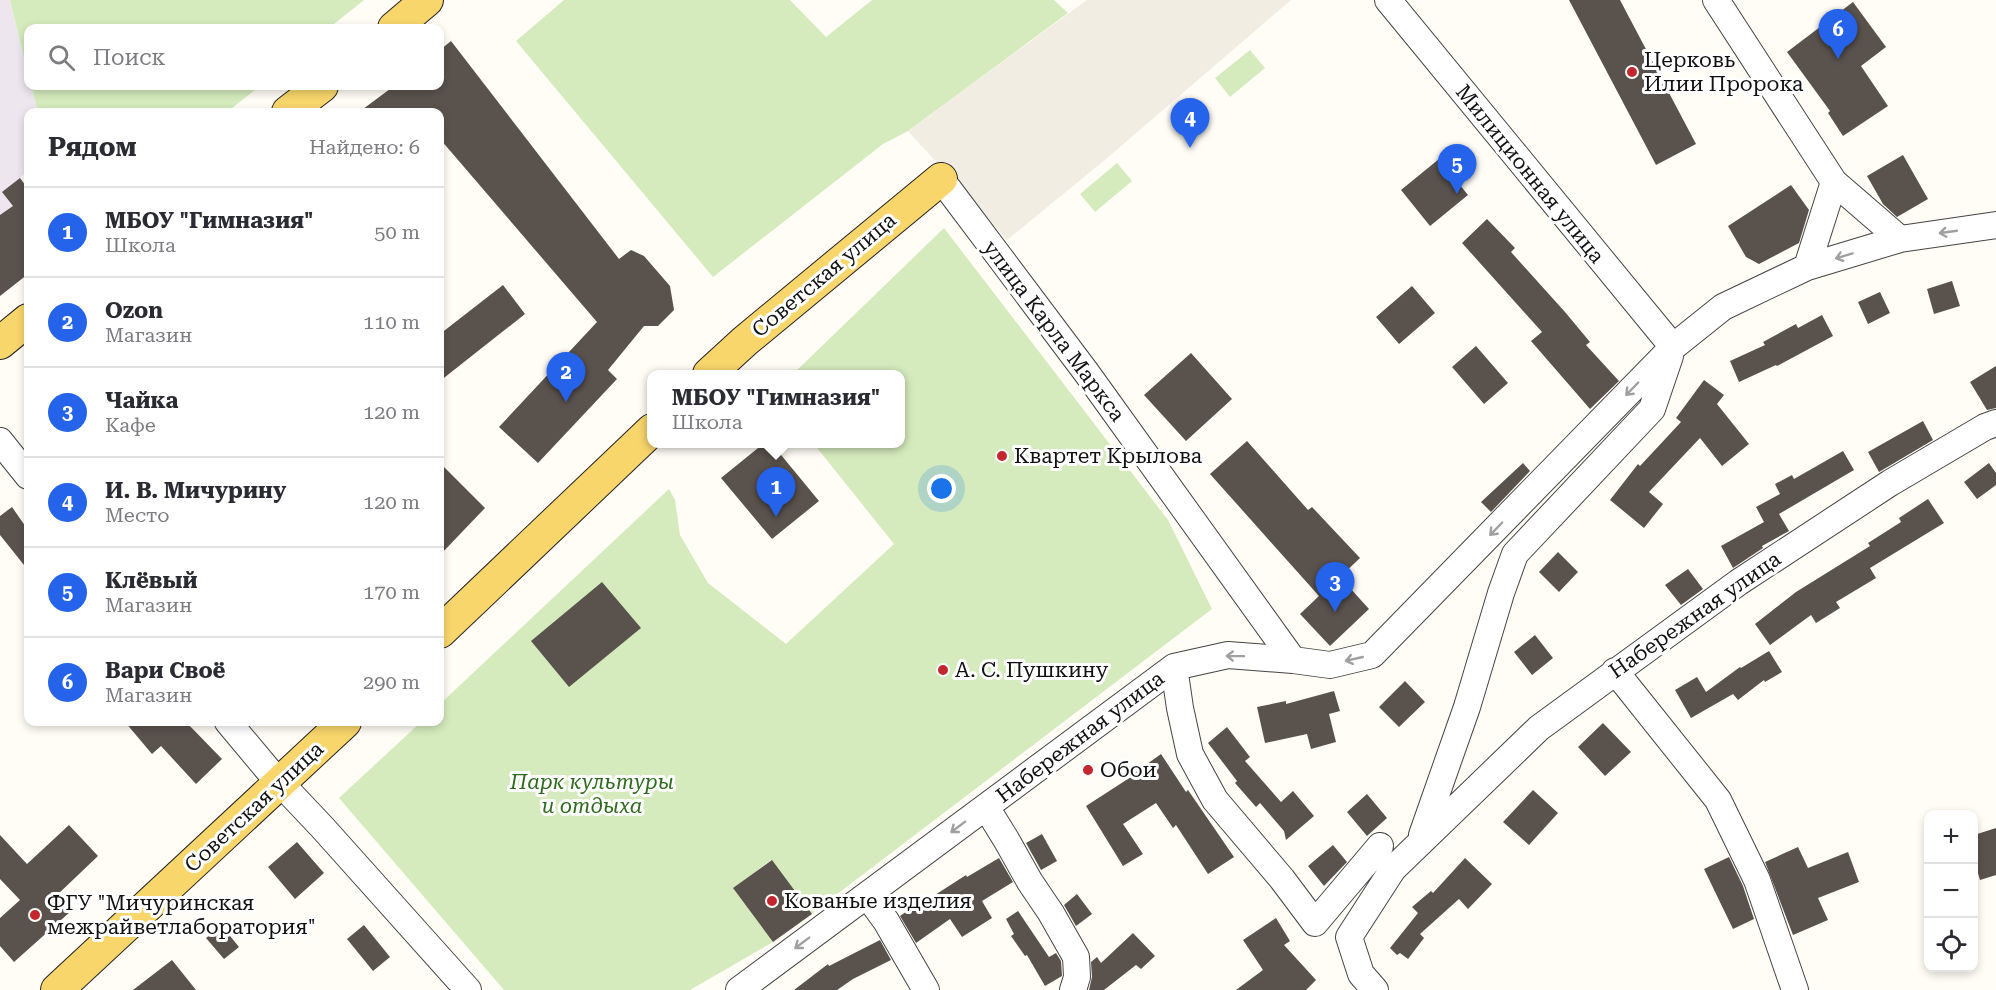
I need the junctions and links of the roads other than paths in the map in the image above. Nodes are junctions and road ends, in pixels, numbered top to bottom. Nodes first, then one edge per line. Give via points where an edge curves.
1 (427, 0) edge
2 (1388, 0) edge
3 (1716, 0) edge
4 (399, 24) edge
5 (317, 90) edge
6 (293, 108) edge
7 (941, 179) joint
8 (1834, 182) junction
9 (1996, 225) edge
10 (1900, 239) junction
11 (1808, 267) junction
12 (24, 323) edge
13 (0, 343) edge
14 (1673, 347) junction
15 (714, 370) edge
16 (1996, 423) edge
17 (647, 433) edge
18 (0, 441) edge
19 (24, 471) edge
20 (444, 628) edge
21 (1293, 660) junction
22 (1174, 668) junction
23 (1615, 672) junction
24 (231, 726) edge
25 (341, 726) edge
26 (281, 783) junction
27 (986, 807) junction
28 (1420, 841) junction
29 (1380, 846) dead end
30 (867, 895) junction
31 (1362, 985) edge
32 (57, 990) edge
33 (468, 990) edge
34 (739, 990) edge
35 (926, 990) edge
36 (1073, 990) edge
37 (1795, 990) edge

1 - 4 main road
2 - 14 street, Милиционная улица
3 - 8 street
5 - 6 main road
7 - 15 main road, Советская улица
7 - 21 street, улица Карла Маркса via 1086,372
8 - 10 street
8 - 11 street
9 -> 10 street, Набережная улица
10 -> 11 street, Набережная улица
11 - 14 street, Набережная улица via 1723,307
12 - 13 main road
14 -> 21 street, Набережная улица via 1372,655 1330,664
14 - 28 street, Набережная улица via 1652,409 1515,554
16 - 23 street, Набережная улица via 1881,489 1739,582
17 - 20 main road
18 - 19 street
21 -> 22 street, Набережная улица via 1228,655
22 - 27 street, Набережная улица
22 - 29 street, Набережная улица via 1191,754 1215,800 1315,923
23 - 28 street, Набережная улица via 1539,728
23 - 37 street via 1718,800 1757,880
24 - 26 street
25 - 26 main road, Советская улица
26 - 32 main road, Советская улица
26 - 33 street
27 -> 30 street, Набережная улица
27 - 36 street, Набережная улица via 1076,957
28 - 31 street, Набережная улица via 1393,869 1348,937
30 -> 34 street, Набережная улица
30 - 35 street

